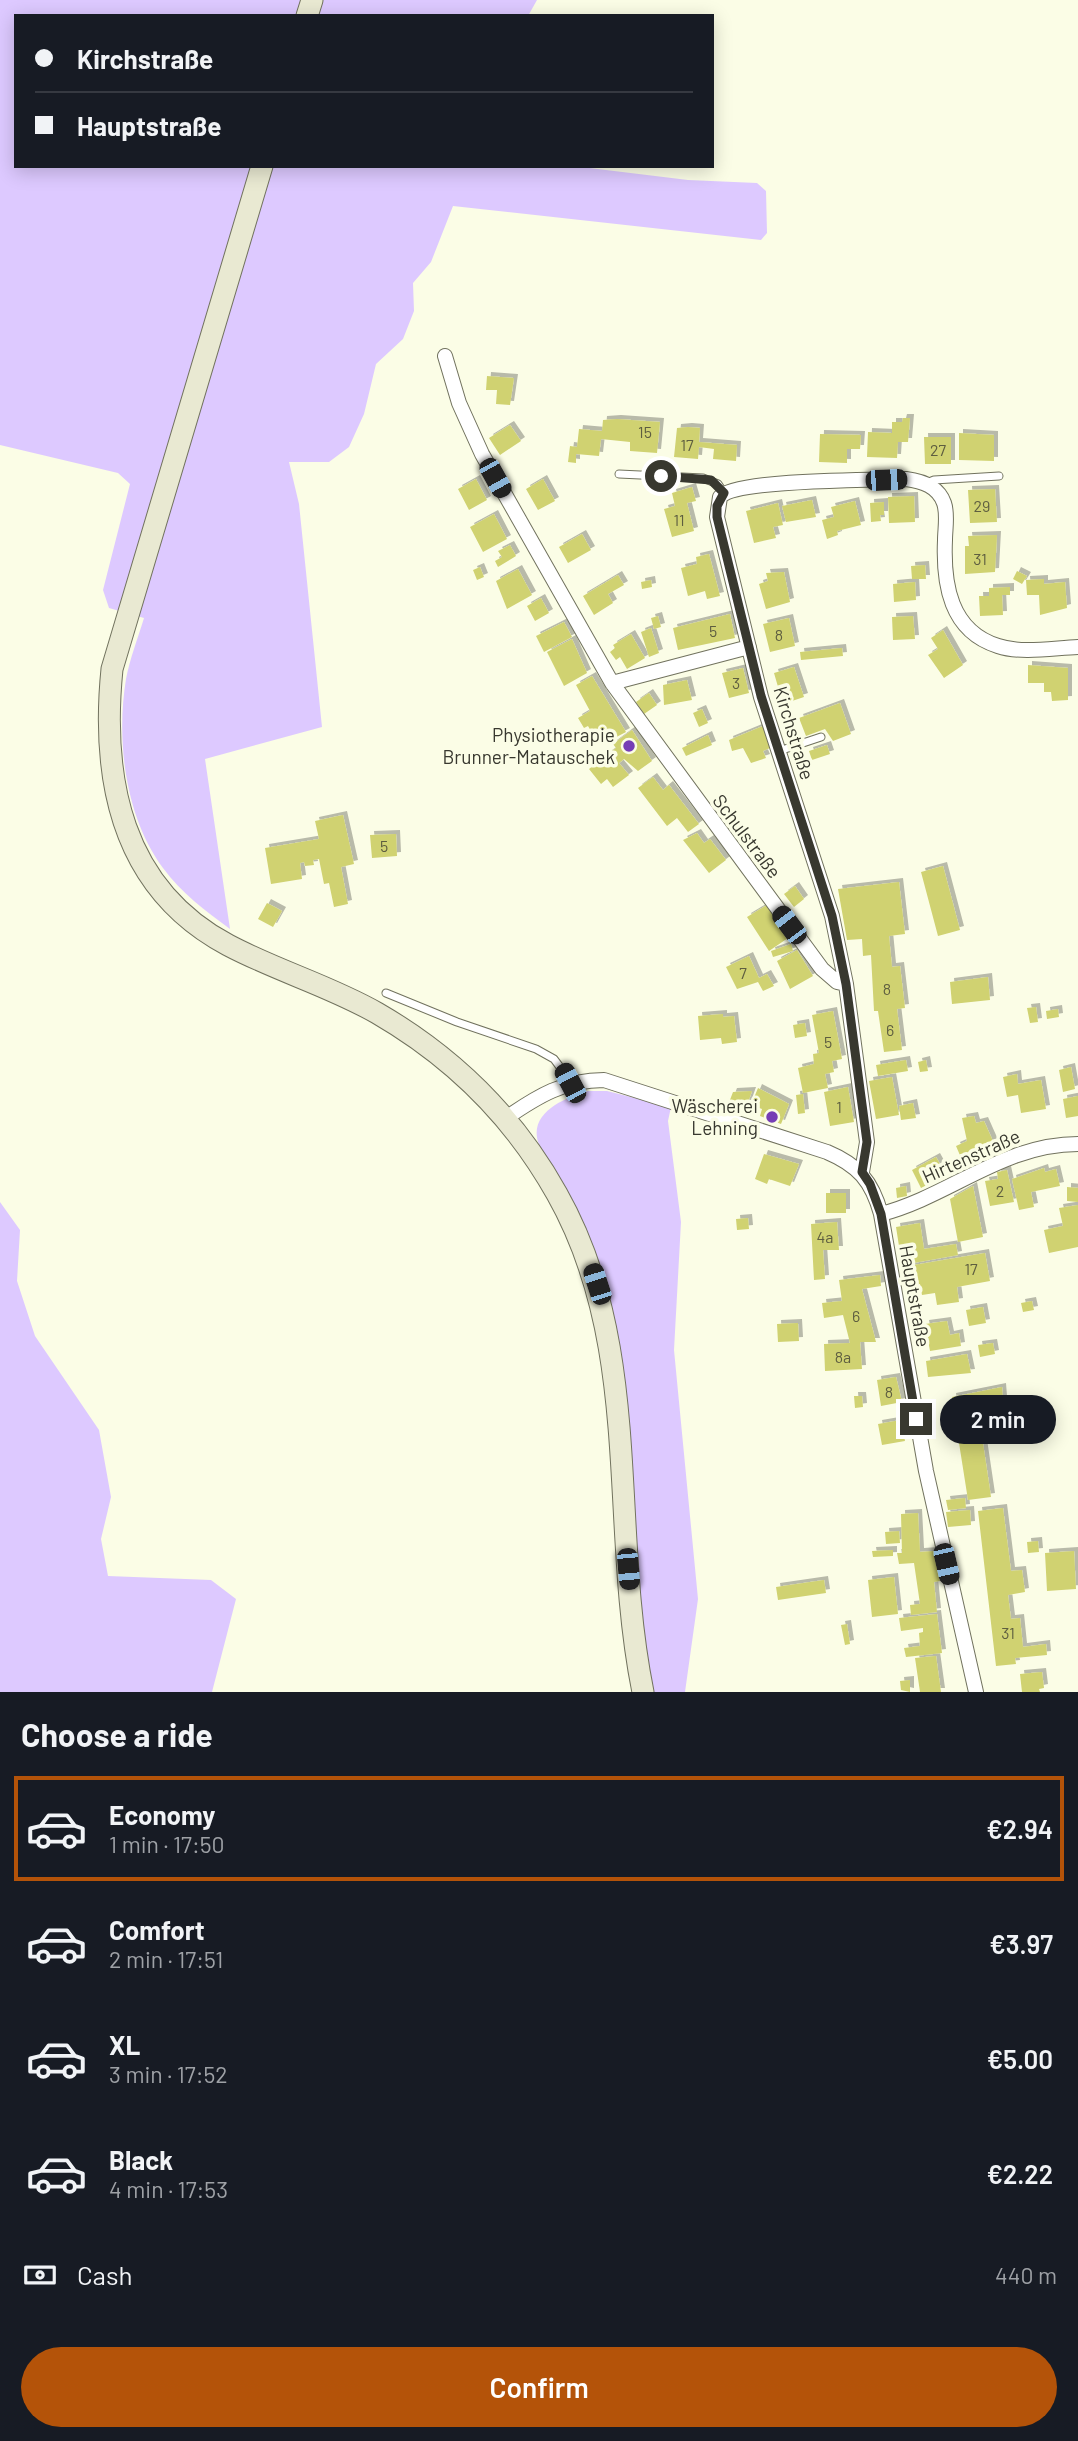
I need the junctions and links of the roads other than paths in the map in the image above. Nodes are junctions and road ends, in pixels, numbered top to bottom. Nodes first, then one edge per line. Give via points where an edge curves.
1 (261, 168) edge
2 (445, 356) dead end
3 (619, 474) dead end
4 (999, 476) dead end
5 (927, 484) junction
6 (724, 493) junction
7 (749, 647) junction
8 (1078, 647) edge
9 (612, 684) junction
10 (821, 737) dead end
11 (778, 752) junction
12 (846, 984) junction
13 (386, 993) dead end
14 (570, 1083) junction
15 (506, 1118) junction
16 (1078, 1144) edge
17 (862, 1172) junction
18 (881, 1214) junction
19 (643, 1692) edge
20 (976, 1692) edge

1 - 15 main road via 112,668 108,746 118,807 149,873 195,924 225,944 340,993 407,1031 456,1067
2 - 9 street, Schulstraße via 477,445
3 - 6 lane via 711,480
4 - 5 lane
5 - 6 street via 906,479 847,481 757,485
5 - 8 street via 945,505 946,586 964,624 998,647
6 - 7 street, Kirchstraße via 717,517
7 - 9 street
7 - 11 street, Kirchstraße
9 - 12 street, Schulstraße via 822,969
10 - 11 lane
11 - 12 street, Kirchstraße via 824,884
12 - 17 street via 867,1142
13 - 14 lane via 536,1049 554,1059
14 - 15 street via 541,1094
14 - 17 street via 622,1083 827,1152
15 - 19 main road via 569,1215 604,1312 618,1395 629,1590
16 - 18 street, Hirtenstraße via 1022,1152
17 - 18 street, Hauptstraße
18 - 20 street, Hauptstraße via 926,1471

